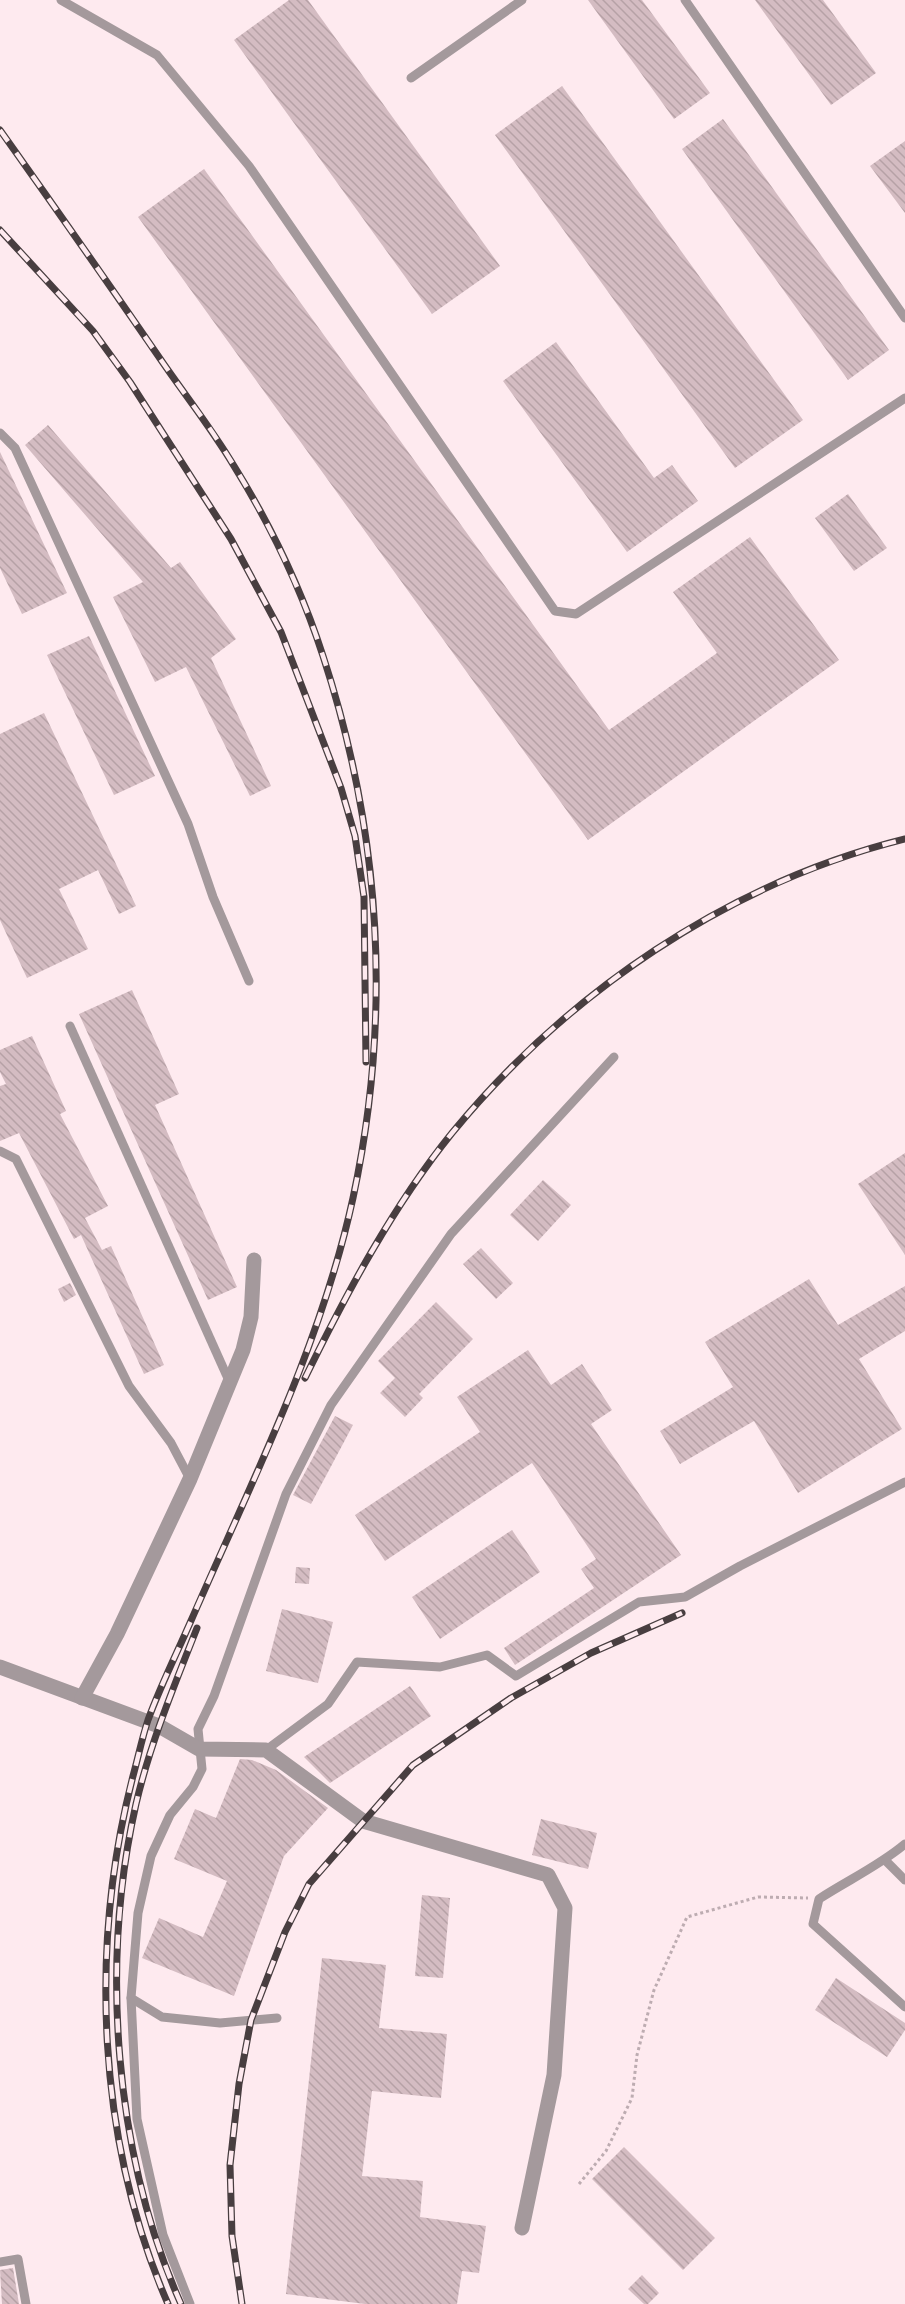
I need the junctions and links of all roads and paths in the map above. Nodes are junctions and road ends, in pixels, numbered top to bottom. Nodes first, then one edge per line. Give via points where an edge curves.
1 (61, 0) edge
2 (522, 0) edge
3 (685, 0) edge
4 (411, 78) dead end
5 (905, 318) edge
6 (905, 398) edge
7 (0, 433) edge
8 (249, 981) dead end
9 (70, 1026) dead end
10 (614, 1057) dead end
11 (0, 1151) edge
12 (254, 1260) dead end
13 (230, 1383) junction
14 (190, 1479) junction
15 (905, 1482) edge
16 (6, 1670) edge
17 (82, 1698) junction
18 (199, 1749) junction
19 (266, 1750) junction
20 (905, 1844) edge
21 (886, 1861) junction
22 (905, 1880) edge
23 (819, 1899) junction
24 (131, 1998) junction
25 (905, 2007) edge
26 (277, 2019) dead end
27 (579, 2184) dead end
28 (522, 2228) dead end
29 (0, 2262) edge
30 (26, 2304) edge
31 (190, 2304) edge

1 - 6 lane via 157,55 241,157 555,611 576,614
2 - 4 lane
3 - 5 lane
7 - 8 lane via 15,448 188,824 213,897
9 - 13 lane
10 - 18 lane via 452,1234 331,1405 286,1494 214,1696 198,1729
11 - 14 lane via 16,1159 129,1386 171,1443
12 - 13 street via 251,1317
13 - 14 street
14 - 17 street via 117,1634
15 - 19 lane via 685,1597 639,1602 516,1676 487,1655 440,1667 357,1662 328,1704
16 - 17 street
17 - 18 street via 159,1726
18 - 19 street
18 - 24 lane via 202,1769 170,1815 151,1856 138,1913
19 - 28 street via 363,1821 548,1875 565,1908 554,2075
20 - 21 lane
21 - 22 lane
21 - 23 lane
23 - 25 lane via 813,1924
23 - 27 path via 758,1897 687,1917 654,1990 637,2055 632,2098 606,2151
24 - 26 lane via 162,2017 220,2023
24 - 31 lane via 137,2119 164,2235
29 - 30 lane via 18,2259

